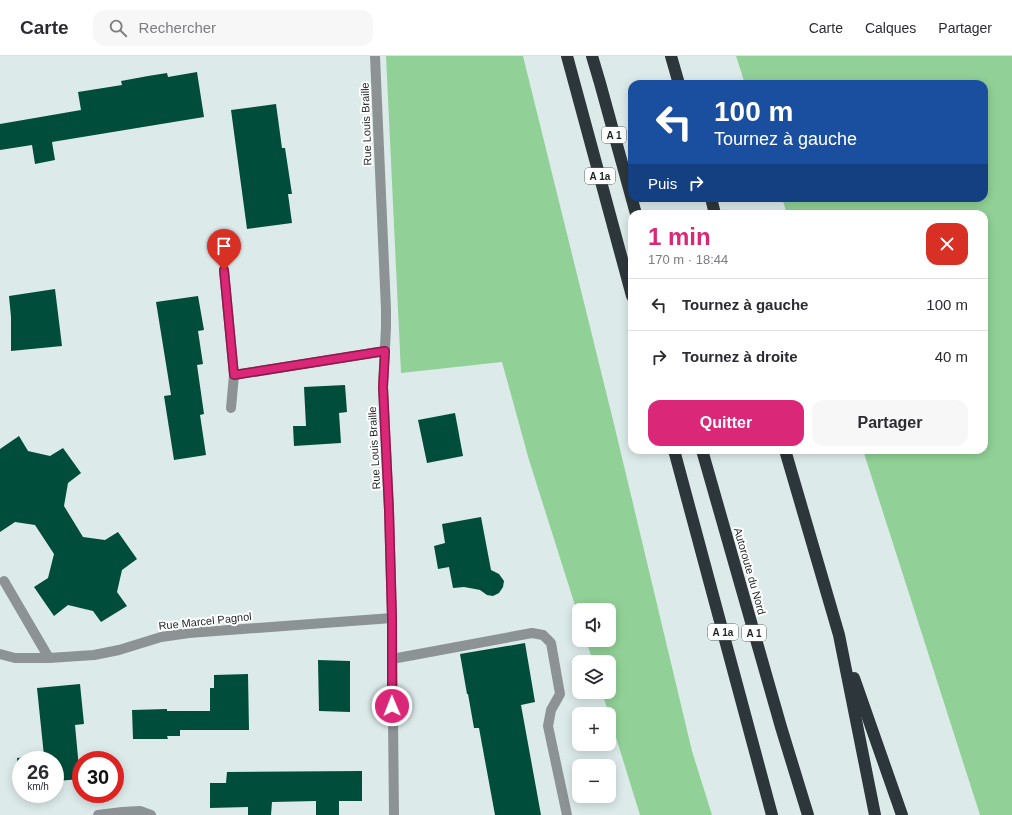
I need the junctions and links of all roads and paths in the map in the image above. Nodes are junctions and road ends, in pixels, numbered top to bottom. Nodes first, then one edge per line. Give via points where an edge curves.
1 (375, 56) edge
2 (567, 56) edge
3 (592, 56) edge
4 (671, 56) edge
5 (678, 80) edge
6 (628, 185) edge
7 (224, 270) dead end
8 (628, 281) edge
9 (385, 351) junction
10 (234, 375) junction
11 (231, 408) dead end
12 (675, 454) edge
13 (703, 454) edge
14 (786, 454) edge
15 (4, 581) dead end
16 (392, 618) junction
17 (839, 635) junction
18 (0, 654) edge
19 (50, 658) junction
20 (392, 660) junction
21 (98, 815) edge
22 (151, 815) edge
23 (394, 815) edge
24 (567, 815) edge
25 (772, 815) edge
26 (808, 815) edge
27 (875, 815) edge
28 (902, 815) edge

1 - 9 street, Rue Louis Braille via 386,310
2 - 8 highway, A 1a
3 - 6 highway, A 1
4 - 5 highway
7 - 10 street
9 - 10 street
9 - 16 street, Rue Louis Braille via 383,387
10 - 11 street
12 - 25 highway, A 1a
13 - 26 highway, Autoroute du Nord / A 1
14 - 17 highway
15 - 19 street
16 - 19 street, Rue Marcel Pagnol via 189,633 161,637 94,655
16 - 20 street, Rue Louis Braille
17 - 27 highway
17 - 28 highway
18 - 19 street, Rue Marcel Pagnol via 15,658
20 - 23 street, Rue Louis Braille
20 - 24 street via 532,632 543,635 551,642 560,694 551,710 548,726
21 - 22 street via 140,811

